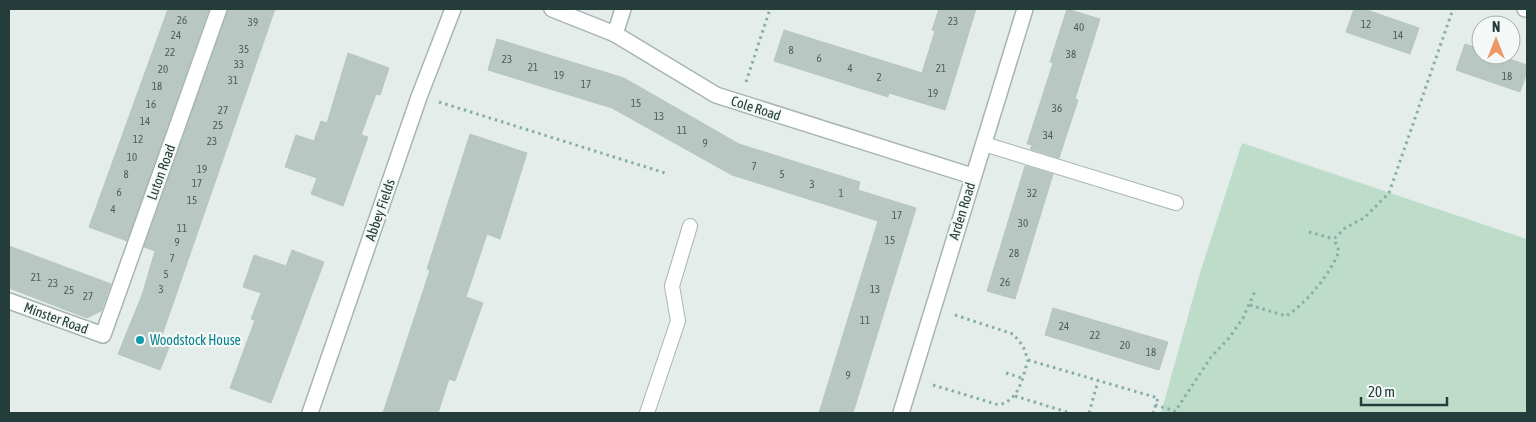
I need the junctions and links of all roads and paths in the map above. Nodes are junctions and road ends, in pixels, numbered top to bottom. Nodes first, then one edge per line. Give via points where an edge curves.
1 (219, 9) edge
2 (454, 9) edge
3 (552, 9) edge
4 (623, 9) edge
5 (770, 9) edge
6 (1025, 9) edge
7 (1453, 9) edge
8 (615, 34) junction
9 (419, 96) junction
10 (739, 103) junction
11 (984, 144) junction
12 (665, 173) dead end
13 (972, 176) junction
14 (1176, 203) dead end
15 (690, 226) dead end
16 (1309, 232) dead end
17 (1334, 240) junction
18 (1255, 291) dead end
19 (9, 301) edge
20 (1250, 305) junction
21 (933, 309) junction
22 (103, 335) joint
23 (1028, 360) junction
24 (1006, 373) dead end
25 (1022, 378) junction
26 (912, 379) junction
27 (1098, 380) junction
28 (1015, 396) junction
29 (1156, 406) junction
30 (1175, 412) edge
31 (310, 413) edge
32 (647, 413) edge
33 (901, 413) edge
34 (1070, 413) edge
35 (1089, 413) edge
36 (1153, 413) edge

1 - 22 street, Luton Road
2 - 9 street, Abbey Fields
3 - 8 street, Cole Road
4 - 8 street
5 - 10 path
6 - 11 street, Arden Road
7 - 17 path via 1389,193 1364,218 1345,228
8 - 10 street, Cole Road via 716,95
9 - 12 path
9 - 31 street, Abbey Fields
10 - 13 street, Cole Road
11 - 13 street, Arden Road
11 - 14 lane
13 - 21 street, Arden Road
15 - 32 lane via 672,286 678,321
16 - 17 path
17 - 20 path via 1339,252 1333,267 1295,311 1286,316
18 - 20 path
19 - 22 street, Minster Road
20 - 30 path
21 - 23 path via 1013,334 1023,346
21 - 26 street, Arden Road
23 - 25 path
23 - 27 path
24 - 25 path
25 - 28 path
26 - 28 path via 999,406
26 - 33 street, Arden Road
27 - 29 path via 1158,398
27 - 35 path
28 - 34 path
29 - 30 path
29 - 36 path

